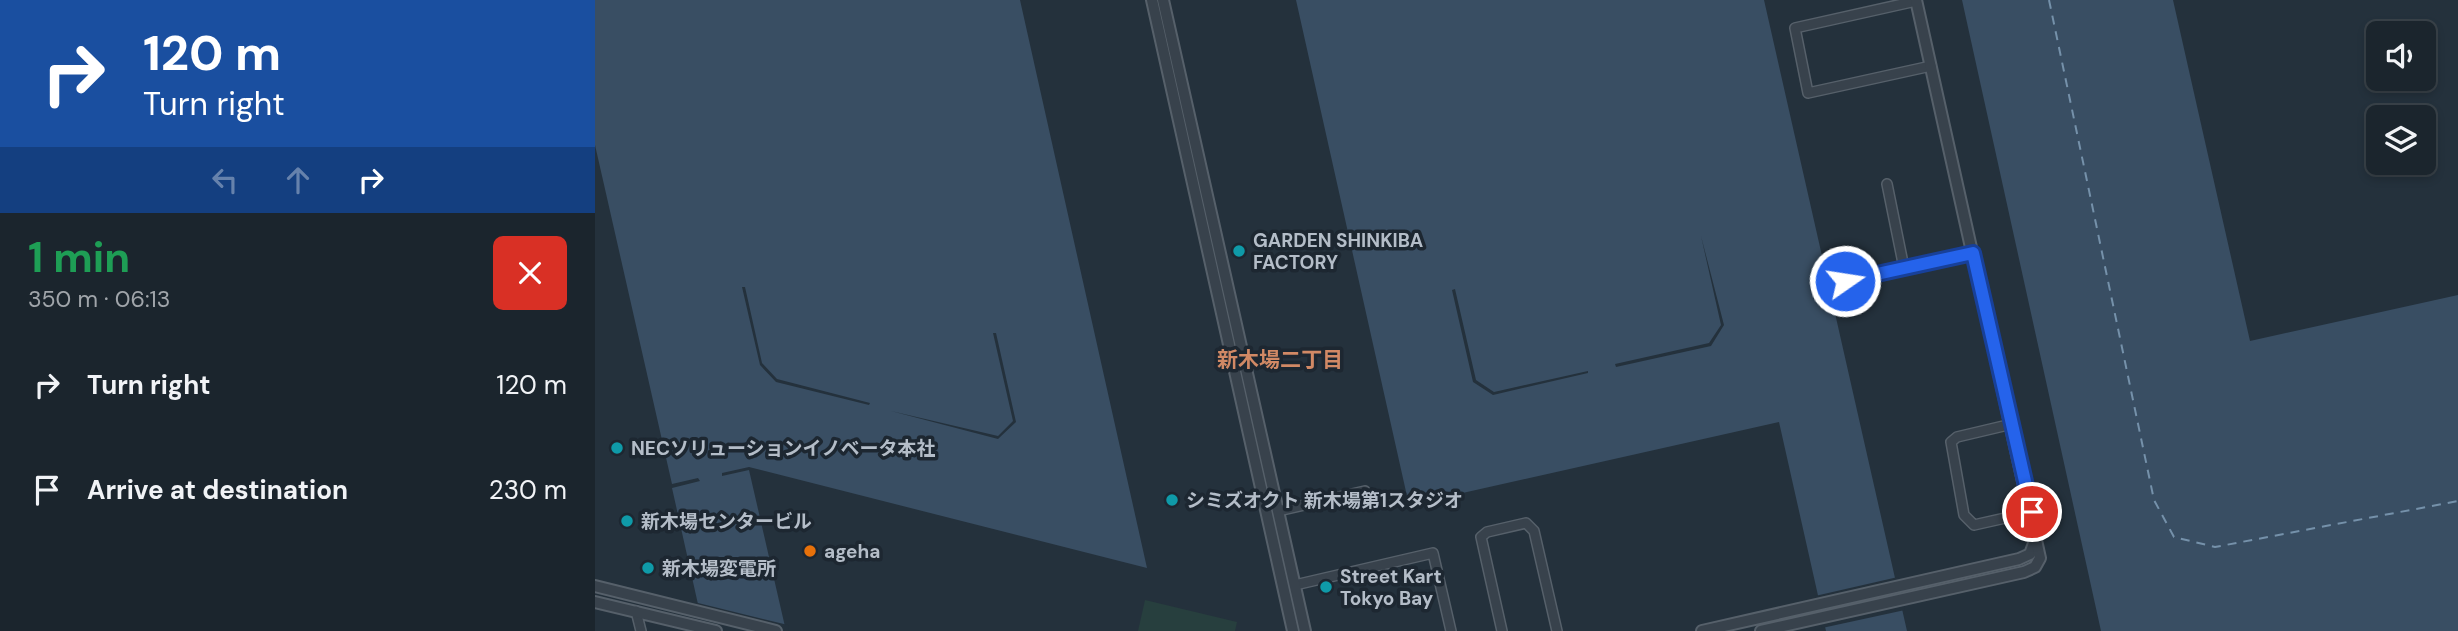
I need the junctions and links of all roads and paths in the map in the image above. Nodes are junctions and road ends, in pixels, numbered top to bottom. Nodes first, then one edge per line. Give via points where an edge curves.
1 (1152, 0) edge
2 (1163, 0) edge
3 (1916, 0) edge
4 (1931, 66) junction
5 (1184, 118) junction
6 (1887, 184) dead end
7 (1973, 253) junction
8 (1905, 268) junction
9 (1845, 281) dead end
10 (1249, 405) junction
11 (2013, 424) junction
12 (1365, 491) dead end
13 (1278, 511) junction
14 (2032, 512) junction
15 (1295, 584) junction
16 (595, 586) edge
17 (595, 602) edge
18 (636, 611) junction
19 (1802, 615) junction
20 (641, 631) edge
21 (716, 631) edge
22 (776, 631) edge
23 (1293, 631) edge
24 (1305, 631) edge
25 (1450, 631) edge
26 (1502, 631) edge
27 (1557, 631) edge
28 (1702, 631) edge
29 (1761, 631) edge

1 - 5 street
2 - 5 street
3 - 4 street
3 - 4 street via 1794,28 1808,93
4 - 7 street
5 - 10 street
6 - 8 street
7 - 8 street
7 - 11 street
8 - 9 street
10 - 13 street
10 - 23 street
11 - 14 street
11 - 14 street via 1951,442 1964,515 1974,525
12 - 13 street
13 - 15 street
14 - 19 street via 2041,555 2035,567
15 - 24 street
15 - 25 street via 1433,553
16 - 22 street
17 - 18 street
18 - 20 street
18 - 21 street
19 - 28 street
19 - 29 street
26 - 27 street via 1481,537 1526,523 1534,534

